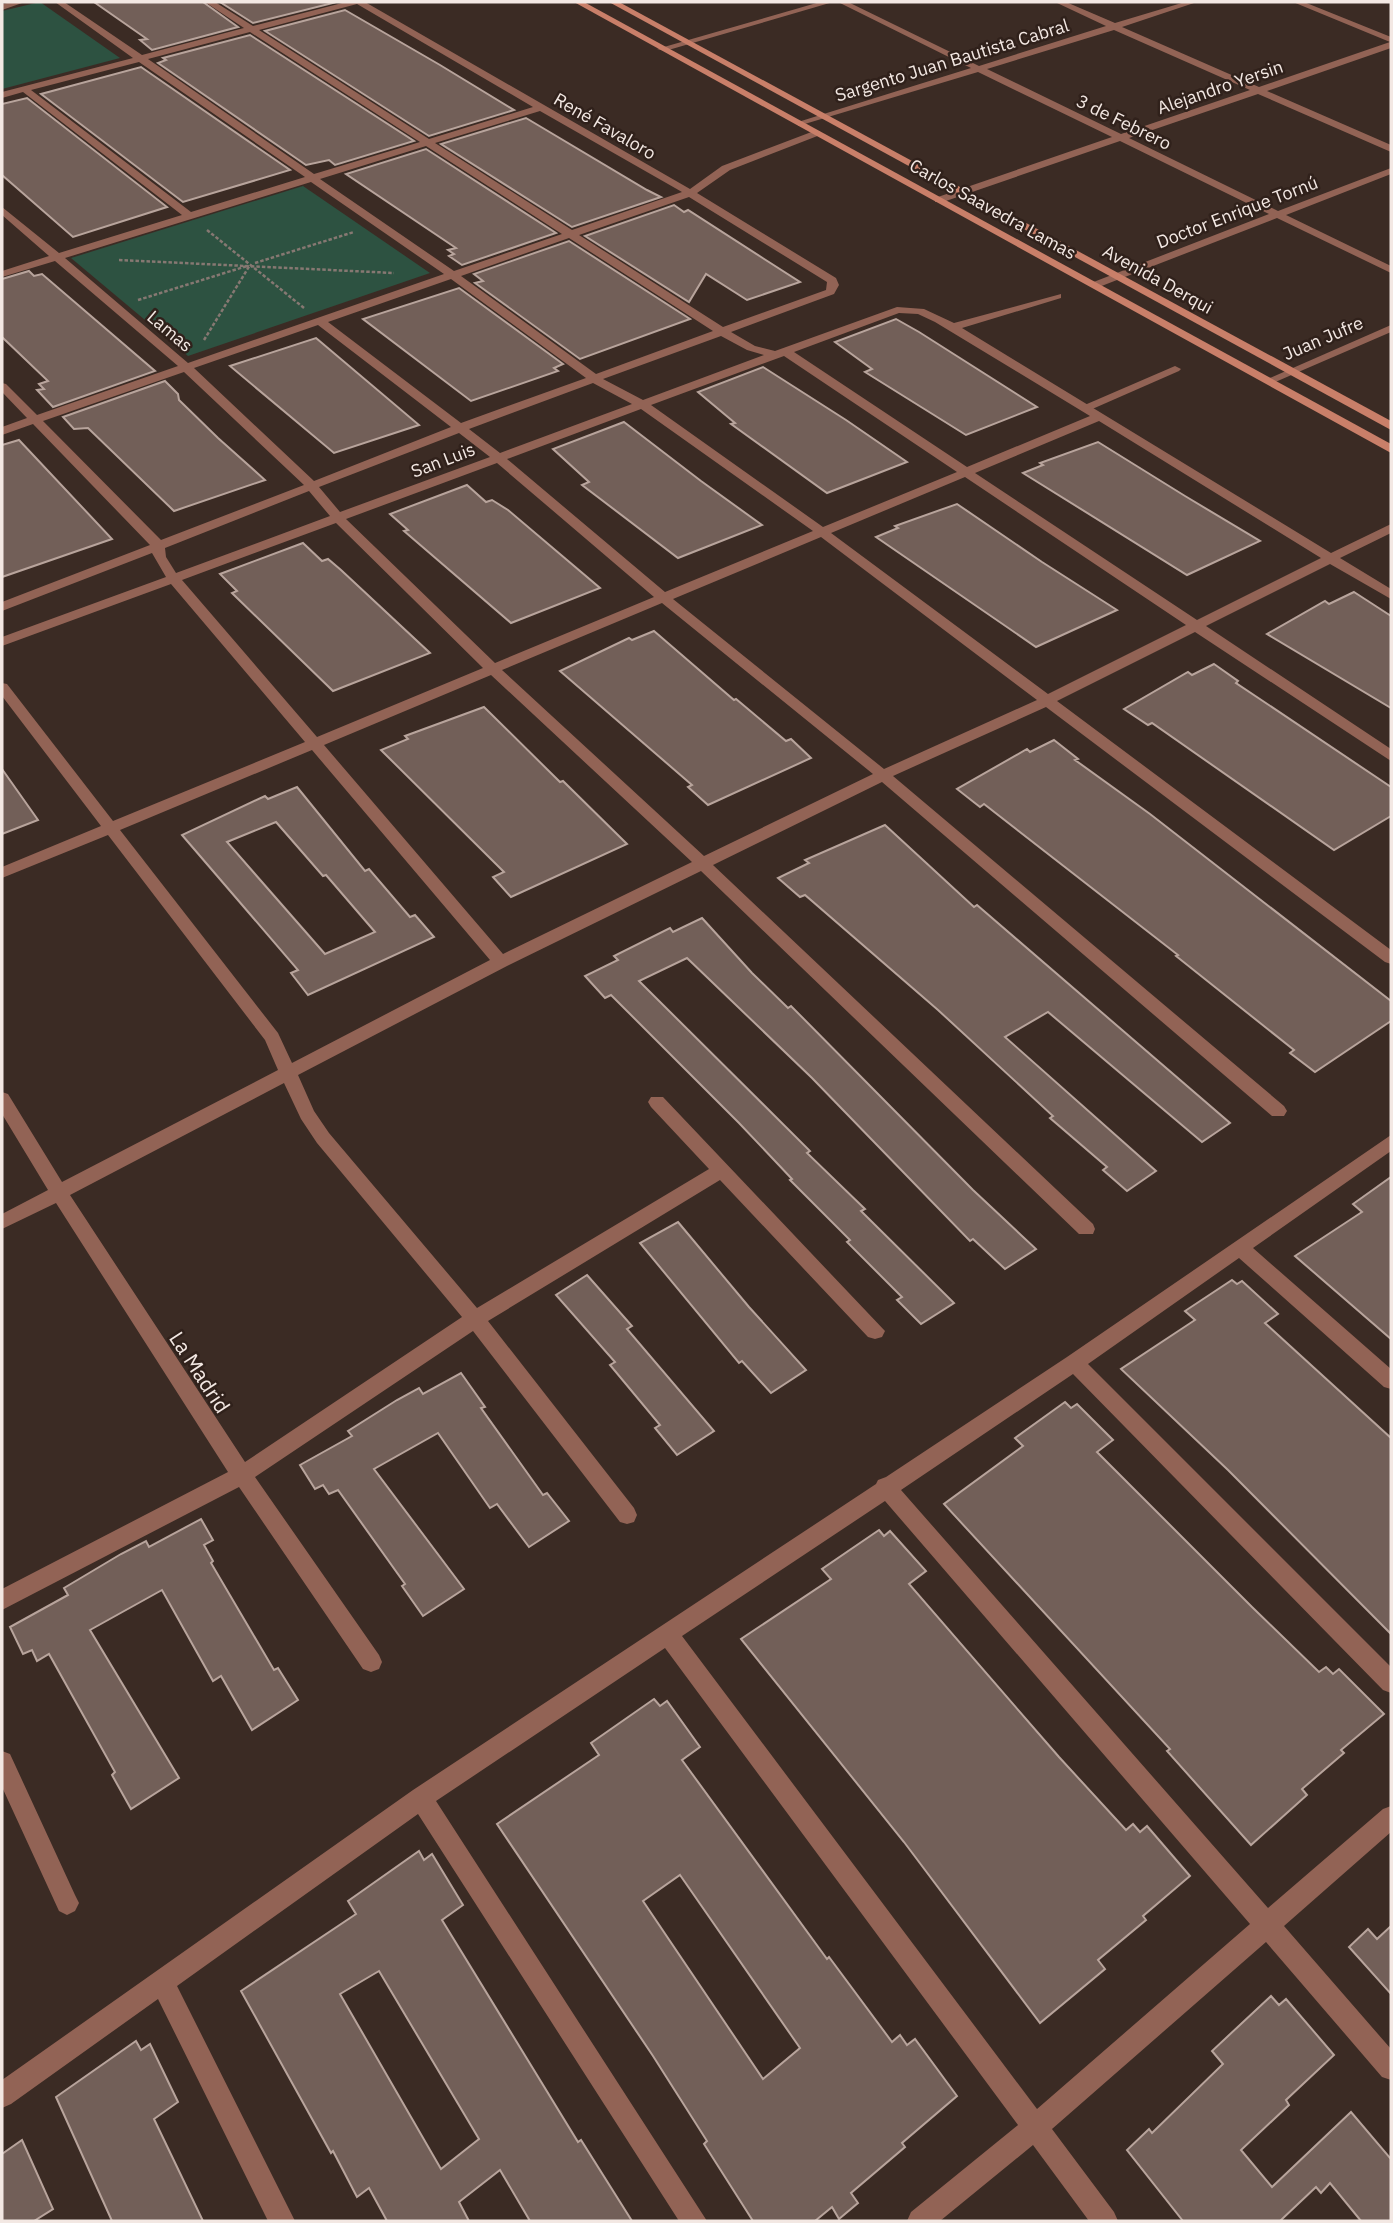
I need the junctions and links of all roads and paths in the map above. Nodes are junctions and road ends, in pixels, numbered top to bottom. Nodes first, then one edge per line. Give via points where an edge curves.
1 (21, 2) edge
2 (59, 2) edge
3 (209, 2) edge
4 (357, 2) edge
5 (578, 2) edge
6 (614, 2) edge
7 (829, 2) edge
8 (842, 2) edge
9 (1059, 2) edge
10 (1193, 2) edge
11 (1297, 2) edge
12 (2, 6) edge
13 (1114, 26) junction
14 (252, 28) junction
15 (687, 42) junction
16 (1391, 42) edge
17 (662, 49) junction
18 (141, 58) junction
19 (979, 68) junction
20 (24, 89) junction
21 (1259, 90) junction
22 (2, 95) edge
23 (542, 107) junction
24 (824, 117) junction
25 (801, 124) junction
26 (817, 133) junction
27 (1121, 138) junction
28 (432, 142) junction
29 (1391, 149) edge
30 (1391, 171) edge
31 (313, 179) junction
32 (962, 192) junction
33 (690, 193) junction
34 (939, 200) junction
35 (2, 210) edge
36 (1278, 215) junction
37 (191, 217) junction
38 (350, 222) dead end
39 (573, 235) junction
40 (56, 257) junction
41 (116, 260) dead end
42 (250, 265) junction
43 (1391, 270) edge
44 (398, 273) dead end
45 (2, 274) edge
46 (454, 276) junction
47 (1116, 276) junction
48 (1095, 285) junction
49 (1057, 296) dead end
50 (144, 310) dead end
51 (296, 316) dead end
52 (321, 322) junction
53 (953, 327) junction
54 (1391, 328) edge
55 (724, 333) junction
56 (206, 346) dead end
57 (781, 354) junction
58 (187, 368) junction
59 (1175, 369) dead end
60 (1291, 371) junction
61 (596, 380) junction
62 (1269, 381) junction
63 (2, 386) edge
64 (643, 405) junction
65 (1086, 407) junction
66 (1101, 416) junction
67 (36, 419) junction
68 (1391, 426) edge
69 (460, 428) junction
70 (2, 431) edge
71 (1391, 449) edge
72 (498, 457) junction
73 (967, 473) junction
74 (311, 485) junction
75 (338, 518) junction
76 (1391, 528) edge
77 (821, 532) junction
78 (158, 545) junction
79 (1331, 558) junction
80 (174, 579) junction
81 (1391, 595) edge
82 (665, 599) junction
83 (2, 607) edge
84 (1196, 627) junction
85 (2, 642) edge
86 (493, 669) junction
87 (2, 687) edge
88 (1048, 700) junction
89 (314, 744) junction
90 (1391, 756) edge
91 (883, 775) junction
92 (110, 828) junction
93 (704, 865) junction
94 (2, 873) edge
95 (1391, 958) edge
96 (501, 962) junction
97 (289, 1073) junction
98 (2, 1099) edge
99 (657, 1102) dead end
100 (1278, 1111) dead end
101 (1391, 1143) edge
102 (722, 1170) junction
103 (59, 1195) junction
104 (2, 1222) edge
105 (1086, 1229) dead end
106 (1239, 1247) junction
107 (475, 1319) junction
108 (875, 1331) dead end
109 (1074, 1363) junction
110 (1391, 1381) edge
111 (240, 1476) junction
112 (885, 1486) junction
113 (627, 1515) dead end
114 (2, 1601) edge
115 (668, 1635) junction
116 (371, 1662) dead end
117 (1391, 1682) edge
118 (2, 1762) edge
119 (421, 1798) junction
120 (1391, 1817) edge
121 (67, 1903) dead end
122 (1267, 1923) junction
123 (162, 1981) junction
124 (1391, 2068) edge
125 (2, 2095) edge
126 (1035, 2127) junction
127 (282, 2221) edge
128 (694, 2221) edge
129 (920, 2221) edge
130 (1105, 2221) edge

1 - 12 street
2 - 18 street
3 - 14 street
4 - 14 street
4 - 23 street, René Favaloro
5 - 17 main road, Carlos Saavedra Lamas
6 - 15 main road, Avenida Derqui
7 - 15 street
8 - 19 street, 3 de Febrero
9 - 13 street
10 - 13 street, Sargento Juan Bautista Cabral
11 - 16 street
13 - 19 street, Sargento Juan Bautista Cabral
13 - 21 street
14 - 18 street
14 - 28 street
15 - 17 street
15 - 24 main road, Avenida Derqui
16 - 21 street, Alejandro Yersin
17 - 25 main road, Carlos Saavedra Lamas
18 - 20 street
18 - 31 street
19 - 24 street, Sargento Juan Bautista Cabral
19 - 27 street, 3 de Febrero
20 - 22 street
20 - 37 street
21 - 27 street, Alejandro Yersin
21 - 29 street
23 - 28 street
23 - 33 street, René Favaloro
24 - 25 street, Sargento Juan Bautista Cabral
24 - 32 main road, Avenida Derqui
25 - 26 main road, Carlos Saavedra Lamas
26 - 33 street via 726,168
26 - 34 main road, Carlos Saavedra Lamas
27 - 32 street, Alejandro Yersin
27 - 36 street, 3 de Febrero
28 - 31 street
28 - 39 street
30 - 36 street, Doctor Enrique Tornú
31 - 37 street
31 - 46 street
32 - 34 street, Alejandro Yersin
32 - 47 main road, Avenida Derqui
33 - 39 street
33 - 55 street, René Favaloro via 834,285 830,292
34 - 48 main road, Carlos Saavedra Lamas
35 - 40 street, Lamas
36 - 43 street, 3 de Febrero
36 - 47 street, Doctor Enrique Tornú
37 - 40 street
37 - 42 path
38 - 42 path via 360,230
39 - 46 street
39 - 55 street
40 - 45 street
40 - 58 street, Lamas
41 - 42 path
42 - 44 path
42 - 50 path via 133,301
42 - 51 path via 309,312
42 - 56 path via 201,346
46 - 52 street
46 - 61 street
47 - 48 street, Doctor Enrique Tornú
47 - 60 main road, Avenida Derqui
48 - 62 main road, Carlos Saavedra Lamas
49 - 53 street
52 - 58 street
52 - 69 street
53 - 57 street, San Luis via 926,311 897,310
53 - 65 street
54 - 60 street, Juan Jufre
55 - 57 street via 751,348
55 - 61 street
57 - 64 street, San Luis
57 - 73 street
58 - 67 street
58 - 74 street, Lamas
59 - 65 street
60 - 62 street, Juan Jufre
60 - 68 main road, Avenida Derqui
61 - 64 street
61 - 69 street
62 - 71 main road, Carlos Saavedra Lamas
63 - 67 street
64 - 72 street, San Luis
64 - 77 street
65 - 66 street
66 - 73 street
66 - 79 street
67 - 70 street
67 - 78 street
69 - 72 street
69 - 74 street
72 - 75 street, San Luis
72 - 82 street
73 - 77 street
73 - 84 street
74 - 75 street, Lamas
74 - 78 street
75 - 80 street, San Luis
75 - 86 street, Lamas
76 - 79 street
77 - 82 street
77 - 88 street
78 - 80 street via 159,557
78 - 83 street
79 - 81 street
79 - 84 street
80 - 85 street, San Luis
80 - 89 street
82 - 86 street
82 - 91 street
84 - 88 street
84 - 90 street
86 - 89 street
86 - 93 street, Lamas
87 - 92 street
88 - 91 street
88 - 95 street
89 - 92 street
89 - 96 street
91 - 93 street
91 - 100 street
92 - 94 street
92 - 97 street via 272,1037
93 - 96 street
93 - 105 street, Lamas
96 - 97 street
97 - 103 street
97 - 107 street via 323,1138
98 - 103 street, La Madrid
99 - 102 street
101 - 106 street
102 - 107 street
102 - 108 street
103 - 104 street
103 - 111 street, La Madrid
106 - 109 street
106 - 110 street
107 - 111 street
107 - 113 street
109 - 112 street
109 - 117 street
111 - 114 street
111 - 116 street, La Madrid
112 - 115 street
112 - 122 street
115 - 119 street
115 - 126 street
118 - 121 street
119 - 123 street
119 - 128 street
120 - 122 street
122 - 124 street
122 - 126 street
123 - 125 street
123 - 127 street
126 - 129 street
126 - 130 street

